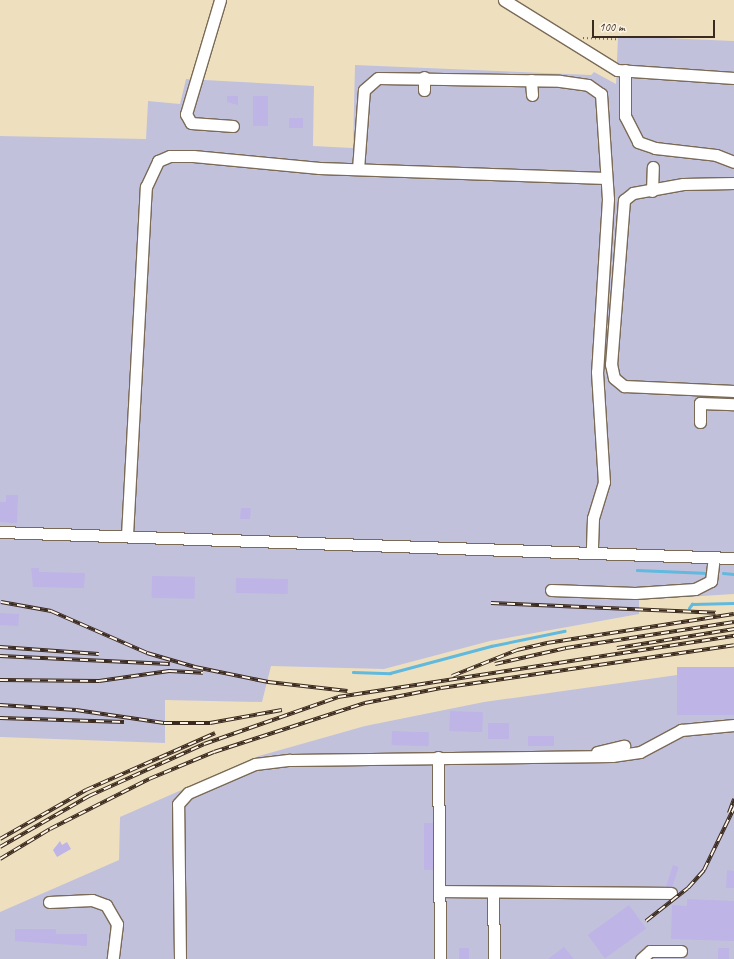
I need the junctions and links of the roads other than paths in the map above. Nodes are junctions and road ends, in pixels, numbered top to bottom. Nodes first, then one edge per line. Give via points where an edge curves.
1 (220, 0) edge
2 (504, 0) edge
3 (625, 70) junction
4 (424, 77) junction
5 (734, 78) edge
6 (531, 80) junction
7 (424, 90) dead end
8 (532, 95) dead end
9 (233, 126) dead end
10 (734, 162) edge
11 (652, 167) dead end
12 (358, 169) junction
13 (606, 178) junction
14 (734, 184) edge
15 (652, 191) junction
16 (734, 391) edge
17 (734, 404) edge
18 (700, 422) dead end
19 (0, 532) edge
20 (127, 535) junction
21 (592, 553) junction
22 (714, 558) junction
23 (734, 558) edge
24 (551, 590) dead end
25 (734, 725) edge
26 (624, 746) dead end
27 (580, 755) junction
28 (438, 757) junction
29 (440, 891) junction
30 (493, 892) junction
31 (671, 893) dead end
32 (49, 902) dead end
33 (681, 951) dead end
34 (113, 959) edge
35 (180, 959) edge
36 (440, 959) edge
37 (494, 959) edge
38 (641, 959) edge

1 - 9 lane via 186,114 191,122
2 - 3 lane via 574,41 617,70
3 - 5 lane
3 - 10 lane via 625,116 638,142 655,148 716,155
4 - 6 lane
4 - 7 lane
4 - 12 lane via 386,77 366,86
6 - 8 lane
6 - 13 lane via 581,83 601,94
11 - 15 lane
12 - 13 lane
12 - 20 lane via 193,156 170,156 158,161 146,187
13 - 21 lane via 606,262 597,372 604,482 593,518
14 - 15 lane via 693,183
15 - 16 lane via 631,194 620,208 611,364 614,378 629,387
17 - 18 lane via 700,403
19 - 20 lane
20 - 21 lane
21 - 22 lane
22 - 23 lane
22 - 24 lane via 711,581 695,589 635,593
25 - 27 lane via 681,730 629,755
26 - 27 lane
27 - 28 lane
28 - 29 lane
28 - 35 lane via 265,762 181,798 176,813 180,843
29 - 30 lane
29 - 36 lane
30 - 31 lane
30 - 37 lane
32 - 34 lane via 92,900 106,905 117,924
33 - 38 lane via 650,951

